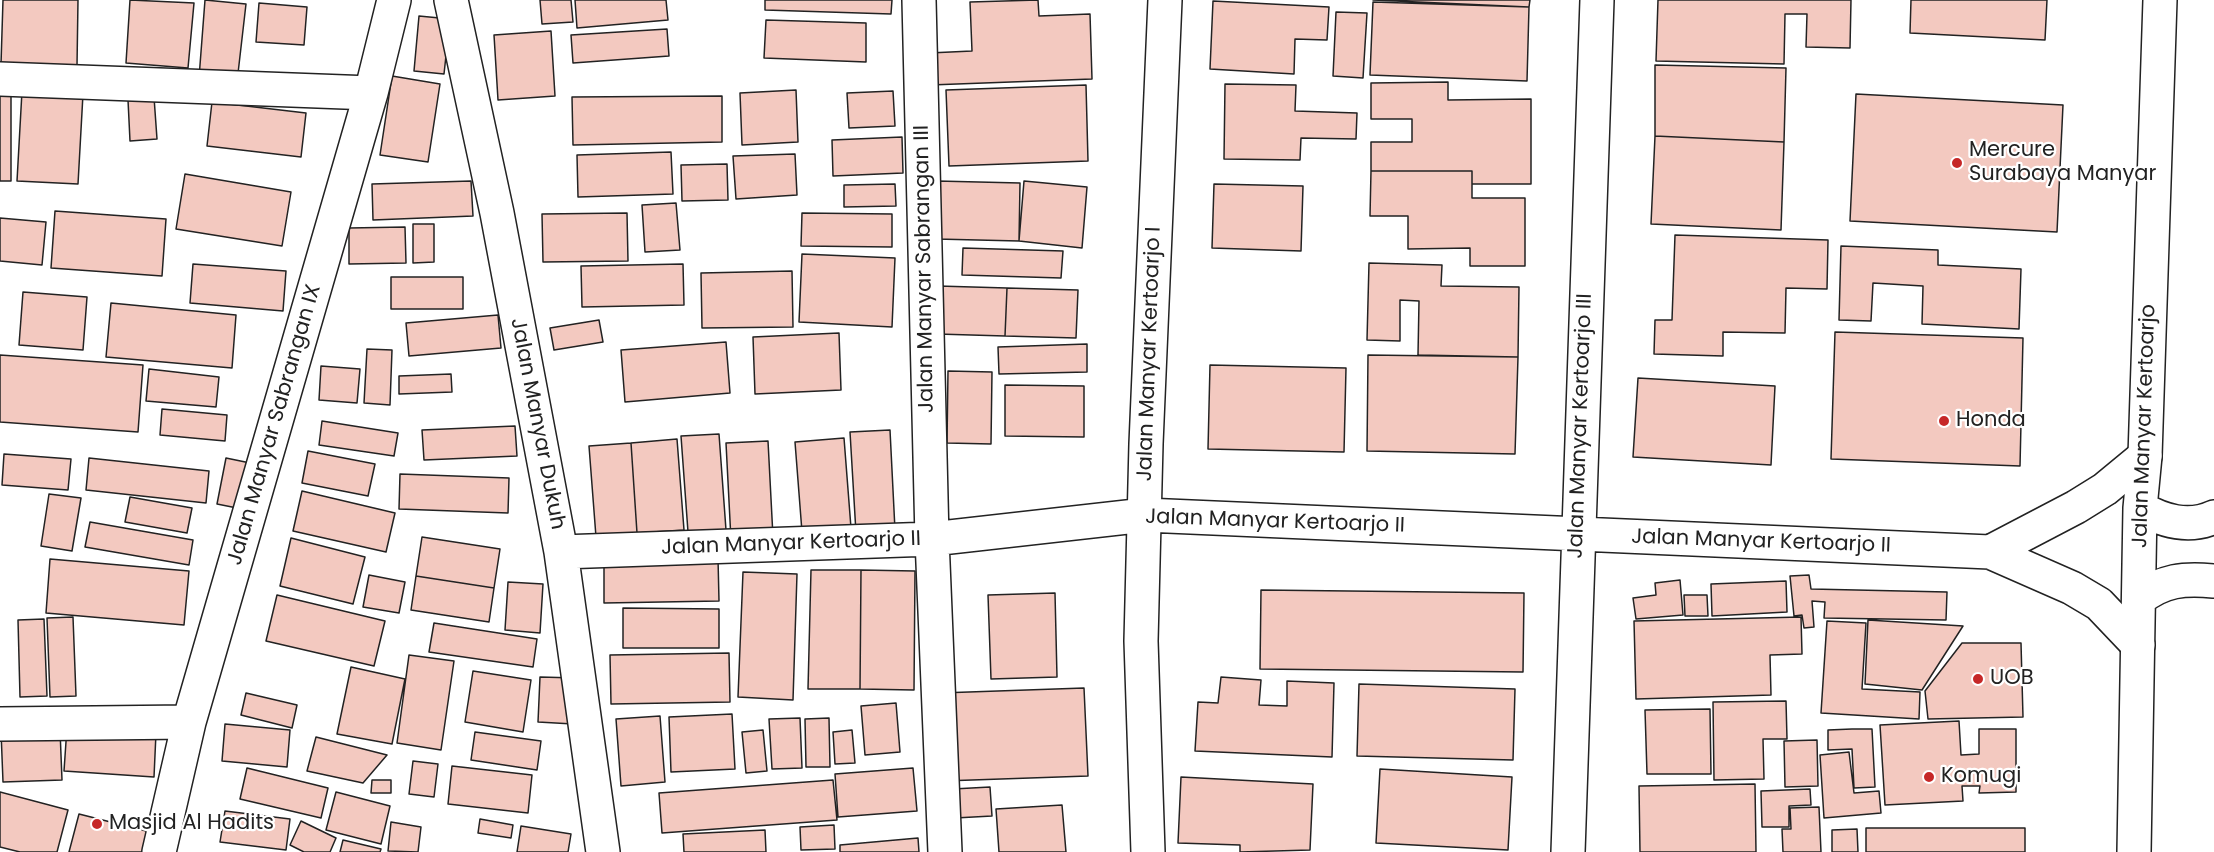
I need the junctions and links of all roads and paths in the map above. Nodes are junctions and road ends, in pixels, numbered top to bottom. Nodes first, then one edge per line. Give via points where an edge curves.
1 (394, 0) edge
2 (451, 0) edge
3 (919, 0) edge
4 (1165, 0) edge
5 (1597, 0) edge
6 (2160, 0) edge
7 (0, 79) edge
8 (371, 93) junction
9 (2145, 456) junction
10 (2140, 508) junction
11 (1145, 515) junction
12 (2214, 517) edge
13 (1577, 534) junction
14 (932, 539) junction
15 (561, 552) junction
16 (1990, 552) junction
17 (2214, 581) edge
18 (2139, 598) junction
19 (2138, 645) junction
20 (189, 722) junction
21 (0, 724) edge
22 (159, 852) edge
23 (603, 852) edge
24 (945, 852) edge
25 (1148, 852) edge
26 (1568, 852) edge
27 (2134, 852) edge

1 - 8 street, Jalan Manyar Sabrangan IX
2 - 15 street, Jalan Manyar Dukuh via 497,213
3 - 14 street, Jalan Manyar Sabrangan III
4 - 11 street, Jalan Manyar Kertoarjo I
5 - 13 street, Jalan Manyar Kertoarjo III
6 - 9 street, Jalan Manyar Kertoarjo
7 - 8 street
8 - 20 street, Jalan Manyar Sabrangan IX
9 - 10 street, Jalan Manyar Kertoarjo
9 - 16 street via 2076,507
10 - 12 street via 2180,523
10 - 18 street, Jalan Manyar Kertoarjo
11 - 13 street, Jalan Manyar Kertoarjo II
11 - 14 street, Jalan Manyar Kertoarjo II
11 - 25 street, Jalan Manyar Kertoarjo I via 1141,641
13 - 16 street, Jalan Manyar Kertoarjo II
13 - 26 street, Jalan Manyar Kertoarjo III
14 - 15 street, Jalan Manyar Kertoarjo II
14 - 24 street, Jalan Manyar Sabrangan III
15 - 23 street, Jalan Manyar Dukuh
16 - 19 street, Jalan Manyar Kertoarjo II via 2099,604
17 - 18 street via 2164,582
18 - 19 street, Jalan Manyar Kertoarjo
19 - 27 street, Jalan Manyar Kertoarjo
20 - 21 street
20 - 22 street, Jalan Manyar Sabrangan IX

